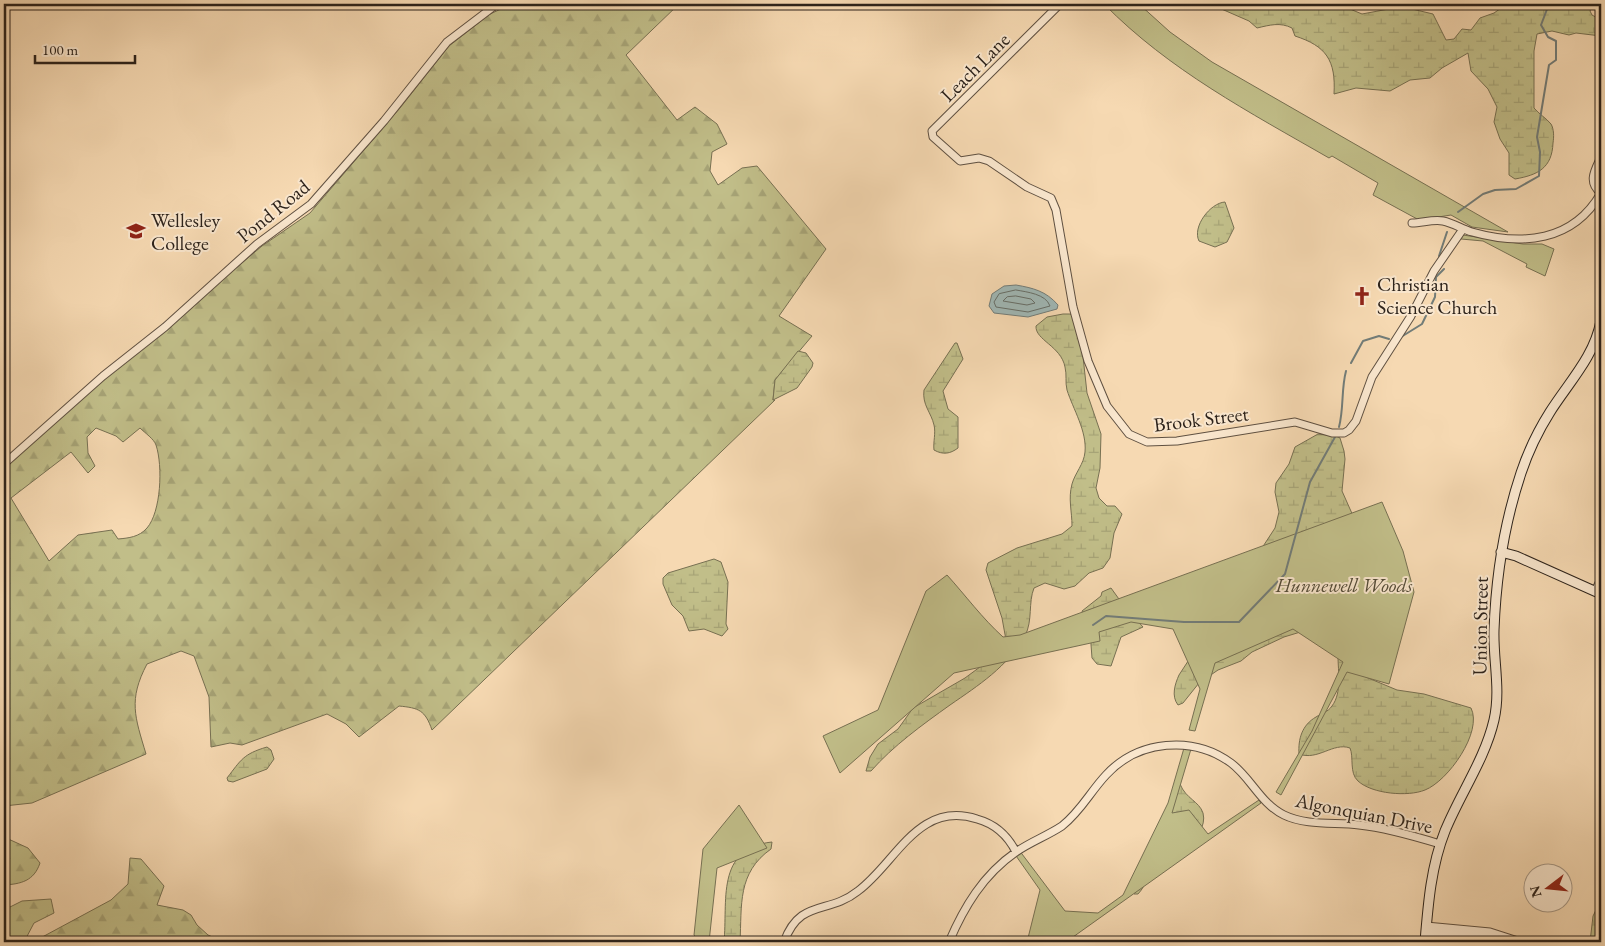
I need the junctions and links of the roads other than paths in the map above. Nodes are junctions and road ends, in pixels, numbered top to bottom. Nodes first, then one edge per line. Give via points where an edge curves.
1 (497, 4) edge
2 (1060, 4) edge
3 (932, 131) joint
4 (1601, 157) edge
5 (1601, 193) edge
6 (1412, 223) dead end
7 (1463, 229) junction
8 (1601, 321) edge
9 (4, 464) edge
10 (1501, 552) junction
11 (1601, 579) edge
12 (1598, 592) edge
13 (1440, 844) junction
14 (1016, 852) junction
15 (1426, 934) edge
16 (784, 942) edge
17 (949, 942) edge
18 (1521, 942) edge

1 - 9 street, Pond Road via 447,42 384,121 311,204 256,244
2 - 3 street, Leach Lane
3 - 7 street, Brook Street via 933,138 960,161 979,158 989,161 1027,187 1051,198 1088,361 1107,406 1129,434 1147,442 1177,441 1296,422 1332,433 1349,430 1356,421 1372,377 1412,316 1434,271
4 - 5 street via 1592,182
5 - 7 street via 1585,217 1555,233 1506,237
6 - 7 street via 1438,221
8 - 10 street, Union Street via 1590,354 1549,414 1531,448 1513,496
10 - 12 street
10 - 13 street, Union Street via 1494,630 1497,693 1494,719
11 - 12 street
13 - 14 street, Algonquian Drive via 1372,827 1292,818 1267,803 1227,760 1203,749 1177,745 1148,749 1119,763 1071,818
13 - 15 street, Union Street via 1430,886
14 - 16 street via 1004,835 986,822 961,816 934,820 912,834 877,874 852,896 800,915
14 - 17 street, Algonquian Drive via 986,878 960,916
15 - 18 street via 1490,932

